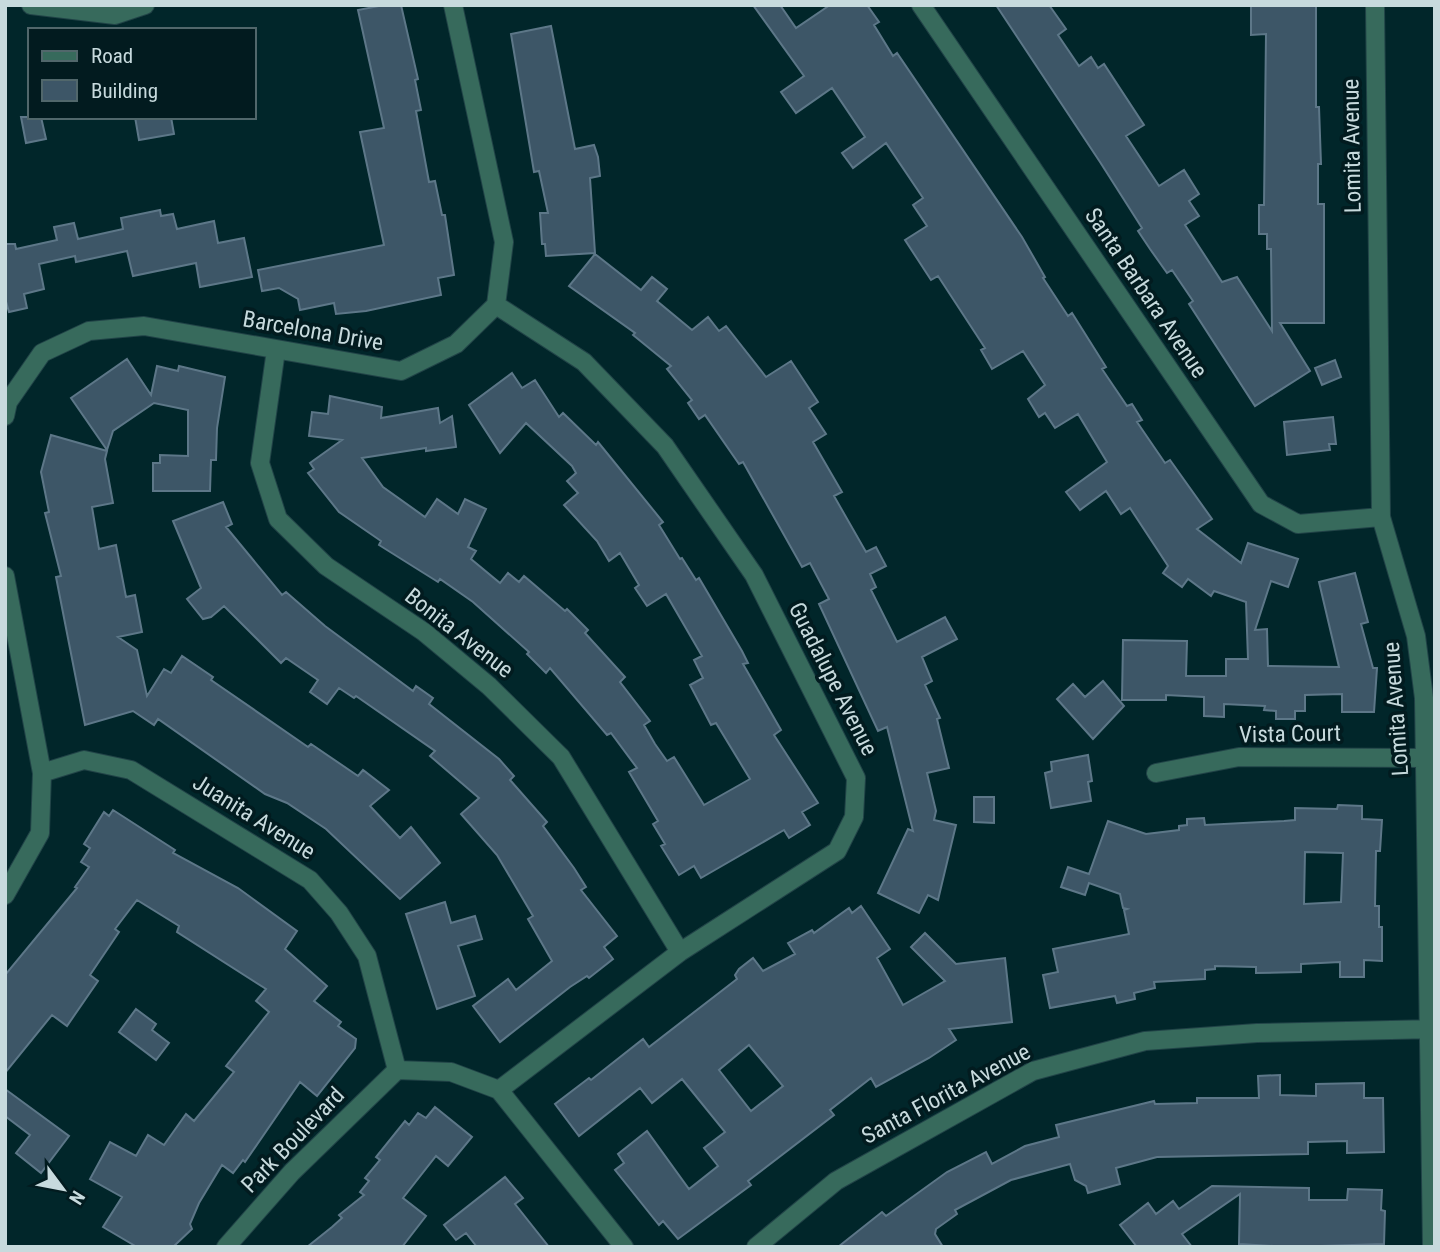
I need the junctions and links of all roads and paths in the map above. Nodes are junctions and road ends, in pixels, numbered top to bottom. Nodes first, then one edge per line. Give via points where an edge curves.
1 (31, 5) edge
2 (145, 5) edge
3 (453, 5) edge
4 (921, 5) edge
5 (1375, 5) edge
6 (496, 305) junction
7 (276, 351) junction
8 (5, 416) edge
9 (1381, 516) junction
10 (5, 576) edge
11 (1426, 758) junction
12 (42, 773) junction
13 (1156, 773) dead end
14 (5, 895) edge
15 (680, 952) junction
16 (1433, 1029) edge
17 (397, 1070) junction
18 (499, 1090) junction
19 (226, 1247) edge
20 (624, 1247) edge
21 (756, 1247) edge
22 (1432, 1247) edge

1 - 2 street via 115,15
3 - 6 street via 504,242
4 - 9 street, Santa Barbara Avenue via 1261,504 1298,524
5 - 9 street, Lomita Avenue
6 - 7 street, Barcelona Drive via 456,344 401,371
6 - 15 street, Guadalupe Avenue via 584,362 665,446 754,575 856,778 854,817 837,851
7 - 8 street, Barcelona Drive via 144,326 89,331 42,353 8,401
7 - 15 street, Bonita Avenue via 260,463 278,519 326,566 424,632 489,685 561,757
9 - 11 street, Lomita Avenue via 1416,636
10 - 12 street
11 - 13 street, Vista Court via 1239,757
11 - 16 street, Lomita Avenue
12 - 14 street via 40,833
12 - 17 street, Juanita Avenue via 84,760 131,770 310,880 367,956
15 - 18 street, Guadalupe Avenue
16 - 21 street, Santa Florita Avenue via 1145,1041 1033,1071 836,1181
16 - 22 street, Lomita Avenue
17 - 18 street via 451,1072
17 - 19 street, Park Boulevard via 292,1172
18 - 20 street

